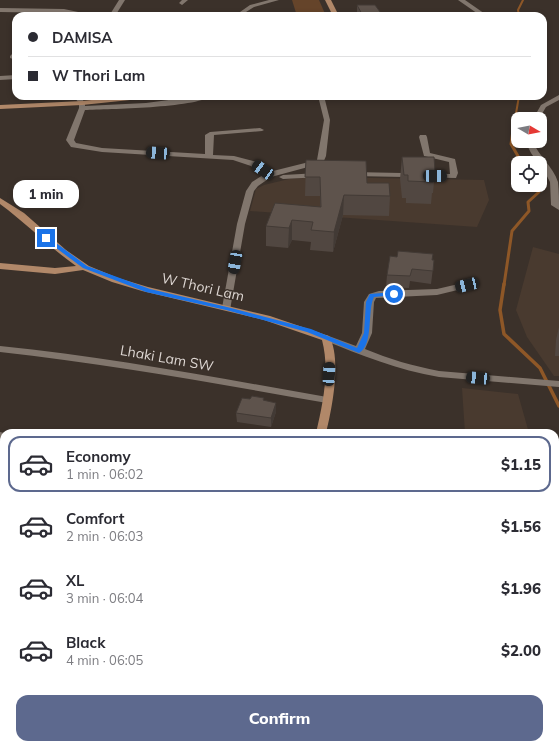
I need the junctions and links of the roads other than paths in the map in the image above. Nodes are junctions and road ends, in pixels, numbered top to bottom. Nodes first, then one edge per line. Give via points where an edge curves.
1 (122, 0) edge
2 (276, 0) edge
3 (328, 0) edge
4 (461, 0) edge
5 (0, 10) edge
6 (70, 12) edge
7 (114, 12) edge
8 (243, 12) edge
9 (334, 12) edge
10 (479, 12) edge
11 (12, 77) edge
12 (0, 78) edge
13 (559, 97) edge
14 (78, 100) edge
15 (122, 100) edge
16 (190, 100) edge
17 (322, 100) edge
18 (82, 106) junction
19 (0, 107) edge
20 (540, 112) edge
21 (260, 130) dead end
22 (423, 137) dead end
23 (531, 148) edge
24 (209, 156) junction
25 (345, 174) edge
26 (268, 175) junction
27 (324, 175) edge
28 (255, 184) junction
29 (0, 200) edge
30 (559, 208) edge
31 (0, 266) edge
32 (85, 267) junction
33 (467, 285) dead end
34 (227, 308) junction
35 (326, 338) junction
36 (0, 349) edge
37 (359, 351) junction
38 (559, 384) edge
39 (328, 400) junction
40 (321, 429) edge

1 - 7 street
2 - 8 street via 252,6
3 - 9 main road
4 - 10 street
5 - 6 street
11 - 12 street
13 - 20 street via 543,106
14 - 18 street
15 - 18 main road
16 - 18 street
17 - 26 street via 327,120 320,161
18 - 19 main road
18 - 24 street via 70,140 74,145 102,150
21 - 24 street via 212,133 209,135
22 - 25 street via 427,154 452,161 453,176
23 - 30 street via 552,177 556,192 555,205
24 - 26 street via 246,161
26 - 28 street
27 - 28 street via 279,178
28 - 34 street via 250,191 241,224
29 - 32 main road, W Thori Lam via 27,219 51,243
31 - 32 main road via 55,271
32 - 34 main road, W Thori Lam via 155,292
33 - 37 street via 437,292 372,296 368,302 367,333
34 - 35 main road, W Thori Lam via 309,330
35 - 37 street
35 - 39 main road via 330,348
36 - 39 street, Lhaki Lam SW via 142,367
37 - 38 street via 421,372
39 - 40 main road

